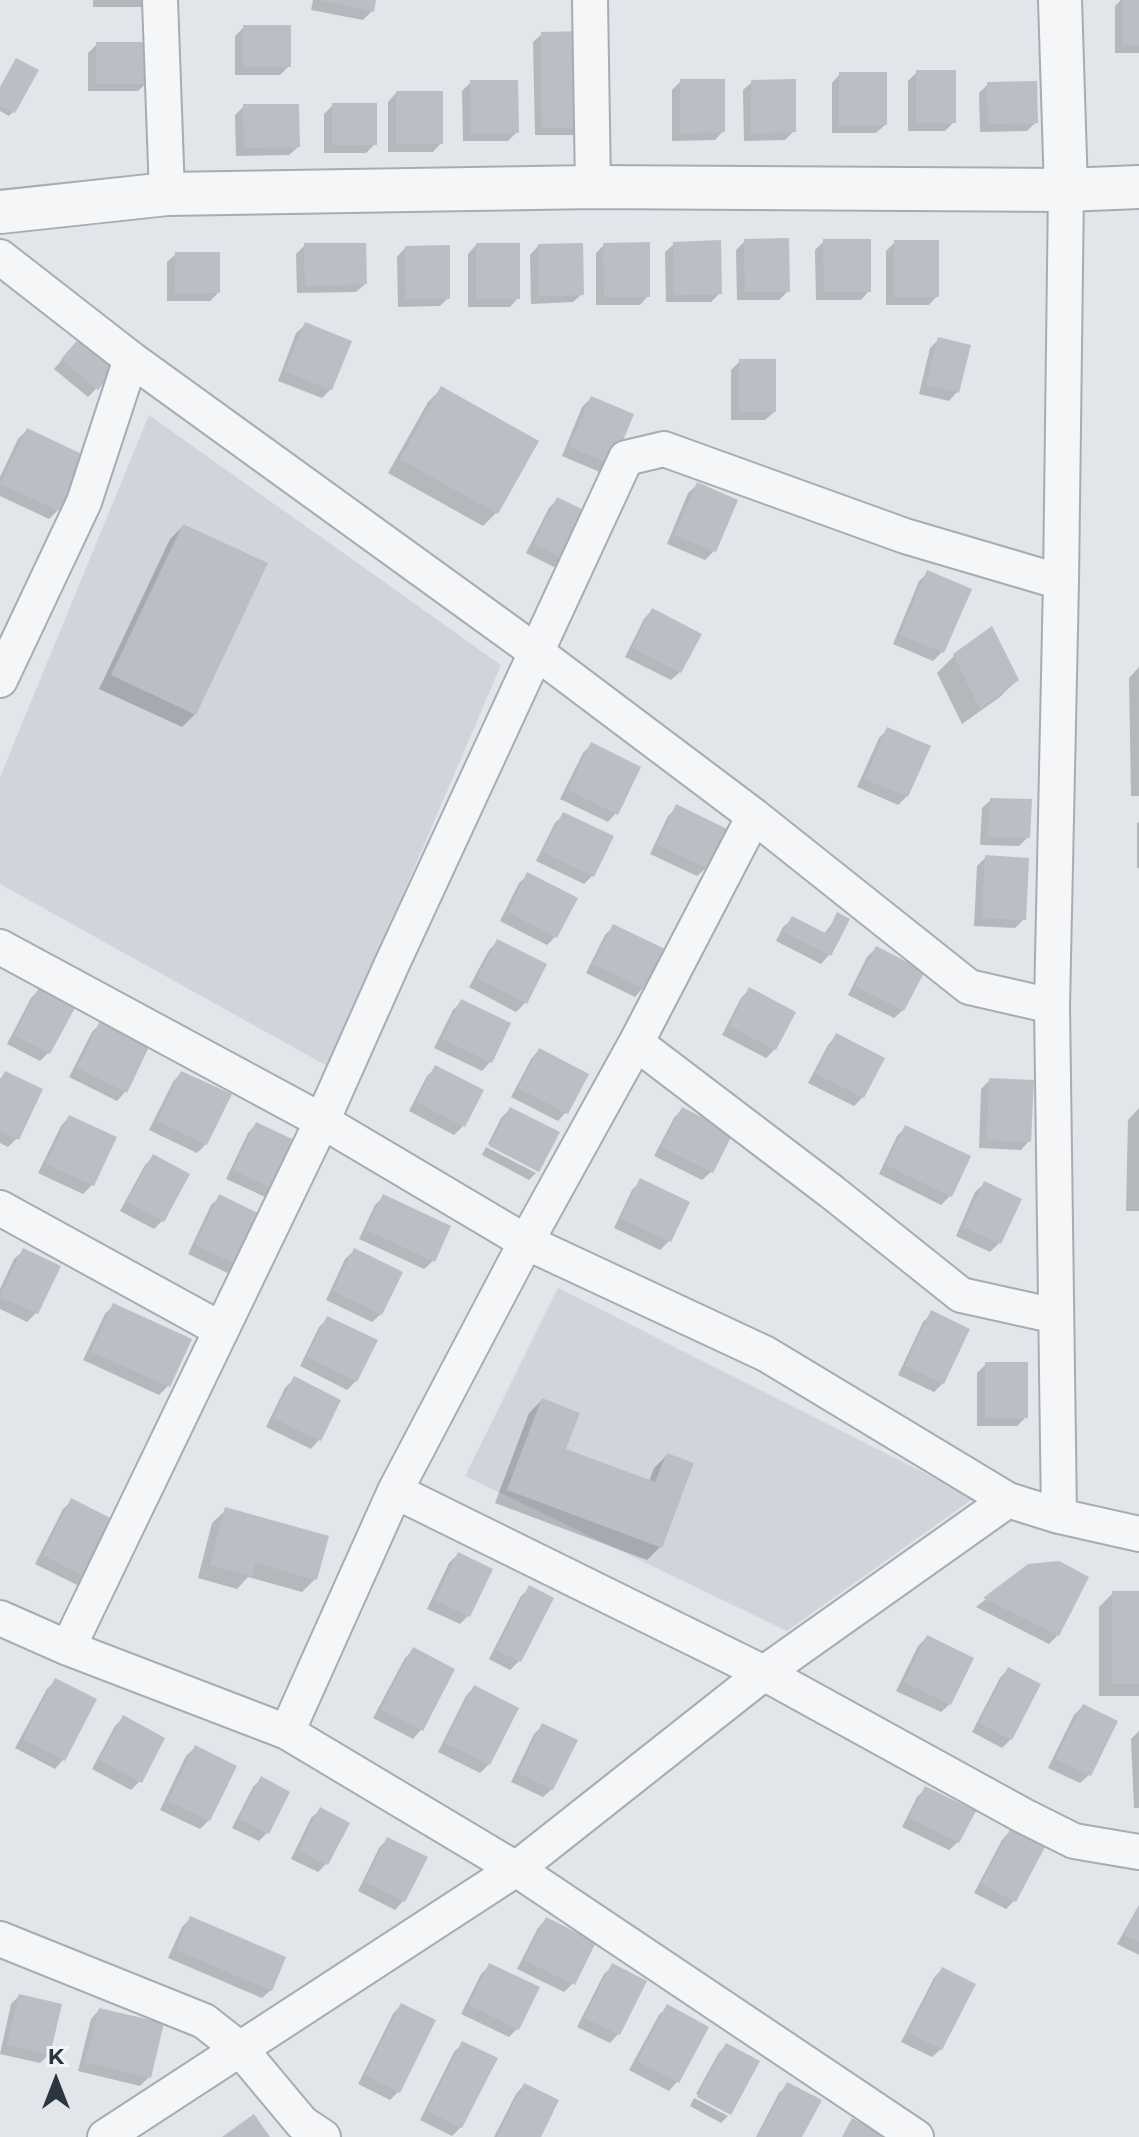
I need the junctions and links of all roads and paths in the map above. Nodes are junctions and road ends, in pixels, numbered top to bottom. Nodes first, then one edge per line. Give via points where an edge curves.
1 (160, 0) edge
2 (590, 0) edge
3 (1060, 0) edge
4 (593, 187) junction
5 (1139, 187) edge
6 (1066, 190) junction
7 (167, 194) junction
8 (0, 212) edge
9 (0, 257) edge
10 (131, 359) junction
11 (1061, 582) junction
12 (536, 652) junction
13 (0, 680) edge
14 (754, 816) junction
15 (0, 947) edge
16 (1052, 1006) junction
17 (636, 1043) junction
18 (322, 1121) junction
19 (0, 1208) edge
20 (526, 1242) junction
21 (1056, 1316) junction
22 (220, 1329) junction
23 (395, 1491) junction
24 (1008, 1500) junction
25 (1059, 1516) junction
26 (1139, 1534) edge
27 (0, 1618) edge
28 (68, 1648) junction
29 (764, 1673) junction
30 (287, 1732) junction
31 (1139, 1852) edge
32 (516, 1869) junction
33 (0, 1939) edge
34 (241, 2050) junction
35 (105, 2137) edge
36 (323, 2137) edge
37 (916, 2137) edge

1 - 7 street
2 - 4 street
3 - 6 street
4 - 6 street
4 - 7 street
5 - 6 street
6 - 11 street
7 - 8 street
9 - 10 street
10 - 12 street
10 - 13 street via 84,502
11 - 12 street via 905,536 664,449 626,458
11 - 16 street
12 - 14 street
12 - 18 street
14 - 16 street via 969,987
14 - 17 street
15 - 18 street
16 - 21 street
17 - 20 street
17 - 21 street via 961,1295
18 - 20 street
18 - 22 street
19 - 22 street
20 - 23 street
20 - 24 street via 766,1354
21 - 25 street
22 - 28 street
23 - 29 street
23 - 30 street
24 - 25 street
24 - 29 street
25 - 26 street
27 - 28 street
28 - 30 street
29 - 31 street via 1074,1841
29 - 32 street
30 - 32 street
32 - 34 street
32 - 37 street
33 - 34 street via 204,2021
34 - 35 street
34 - 36 street via 302,2123

